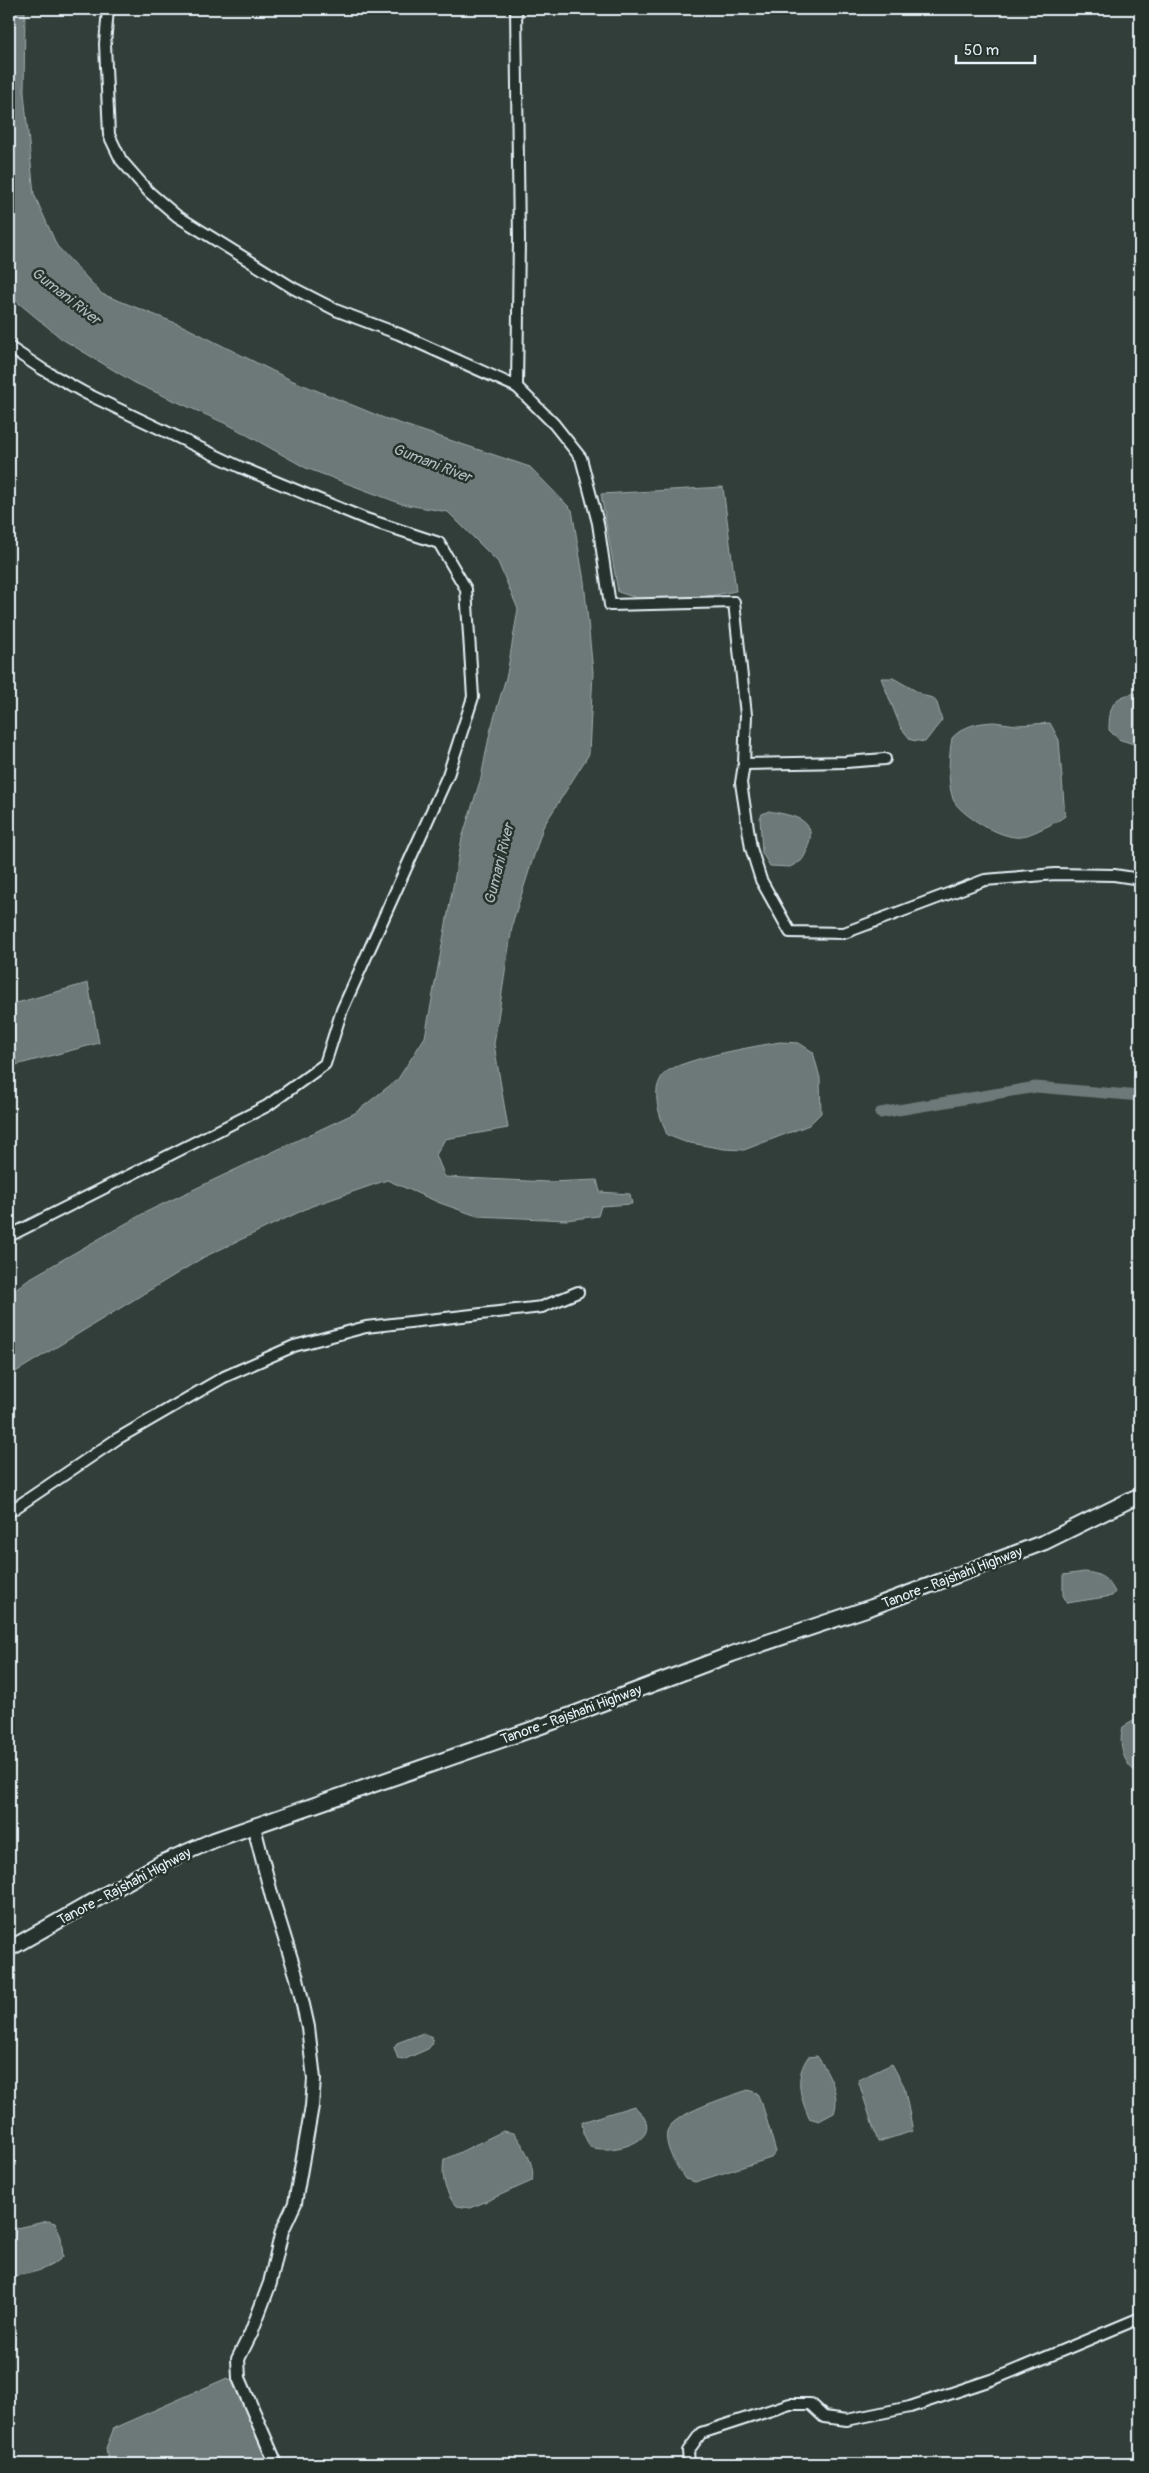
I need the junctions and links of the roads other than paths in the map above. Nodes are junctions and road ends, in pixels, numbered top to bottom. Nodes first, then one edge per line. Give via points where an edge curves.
1 (108, 9) edge
2 (516, 9) edge
3 (9, 347) edge
4 (517, 387) junction
5 (885, 759) dead end
6 (744, 764) junction
7 (1140, 879) edge
8 (9, 1236) edge
9 (578, 1292) dead end
10 (1140, 1495) edge
11 (9, 1512) edge
12 (254, 1827) junction
13 (9, 1949) edge
14 (1140, 2318) edge
15 (276, 2464) edge
16 (688, 2464) edge

1 - 4 street via 105,44 109,135 121,160 149,192 184,221 292,288 338,311 399,334
2 - 4 street
3 - 8 street via 85,393 240,467 357,515 439,543 466,589 473,696 448,775 342,1010 325,1064 267,1106
4 - 6 street via 543,411 582,458 598,523 610,605 734,602 746,715
5 - 6 street
6 - 7 street via 741,784 751,848 761,880 790,932 844,933 985,880 1055,874
9 - 11 street via 542,1307 366,1327 294,1346 224,1377 116,1438
10 - 12 main road, Tanore - Rajshahi Highway via 1045,1542 872,1607 732,1654 550,1723
12 - 13 main road, Tanore - Rajshahi Highway via 214,1840 160,1864
12 - 15 street via 297,1978 308,2027 314,2079 295,2203 282,2231 270,2284 238,2359 239,2378
14 - 16 street via 994,2379 910,2407 847,2420 824,2417 810,2404 790,2404 701,2433 688,2451

